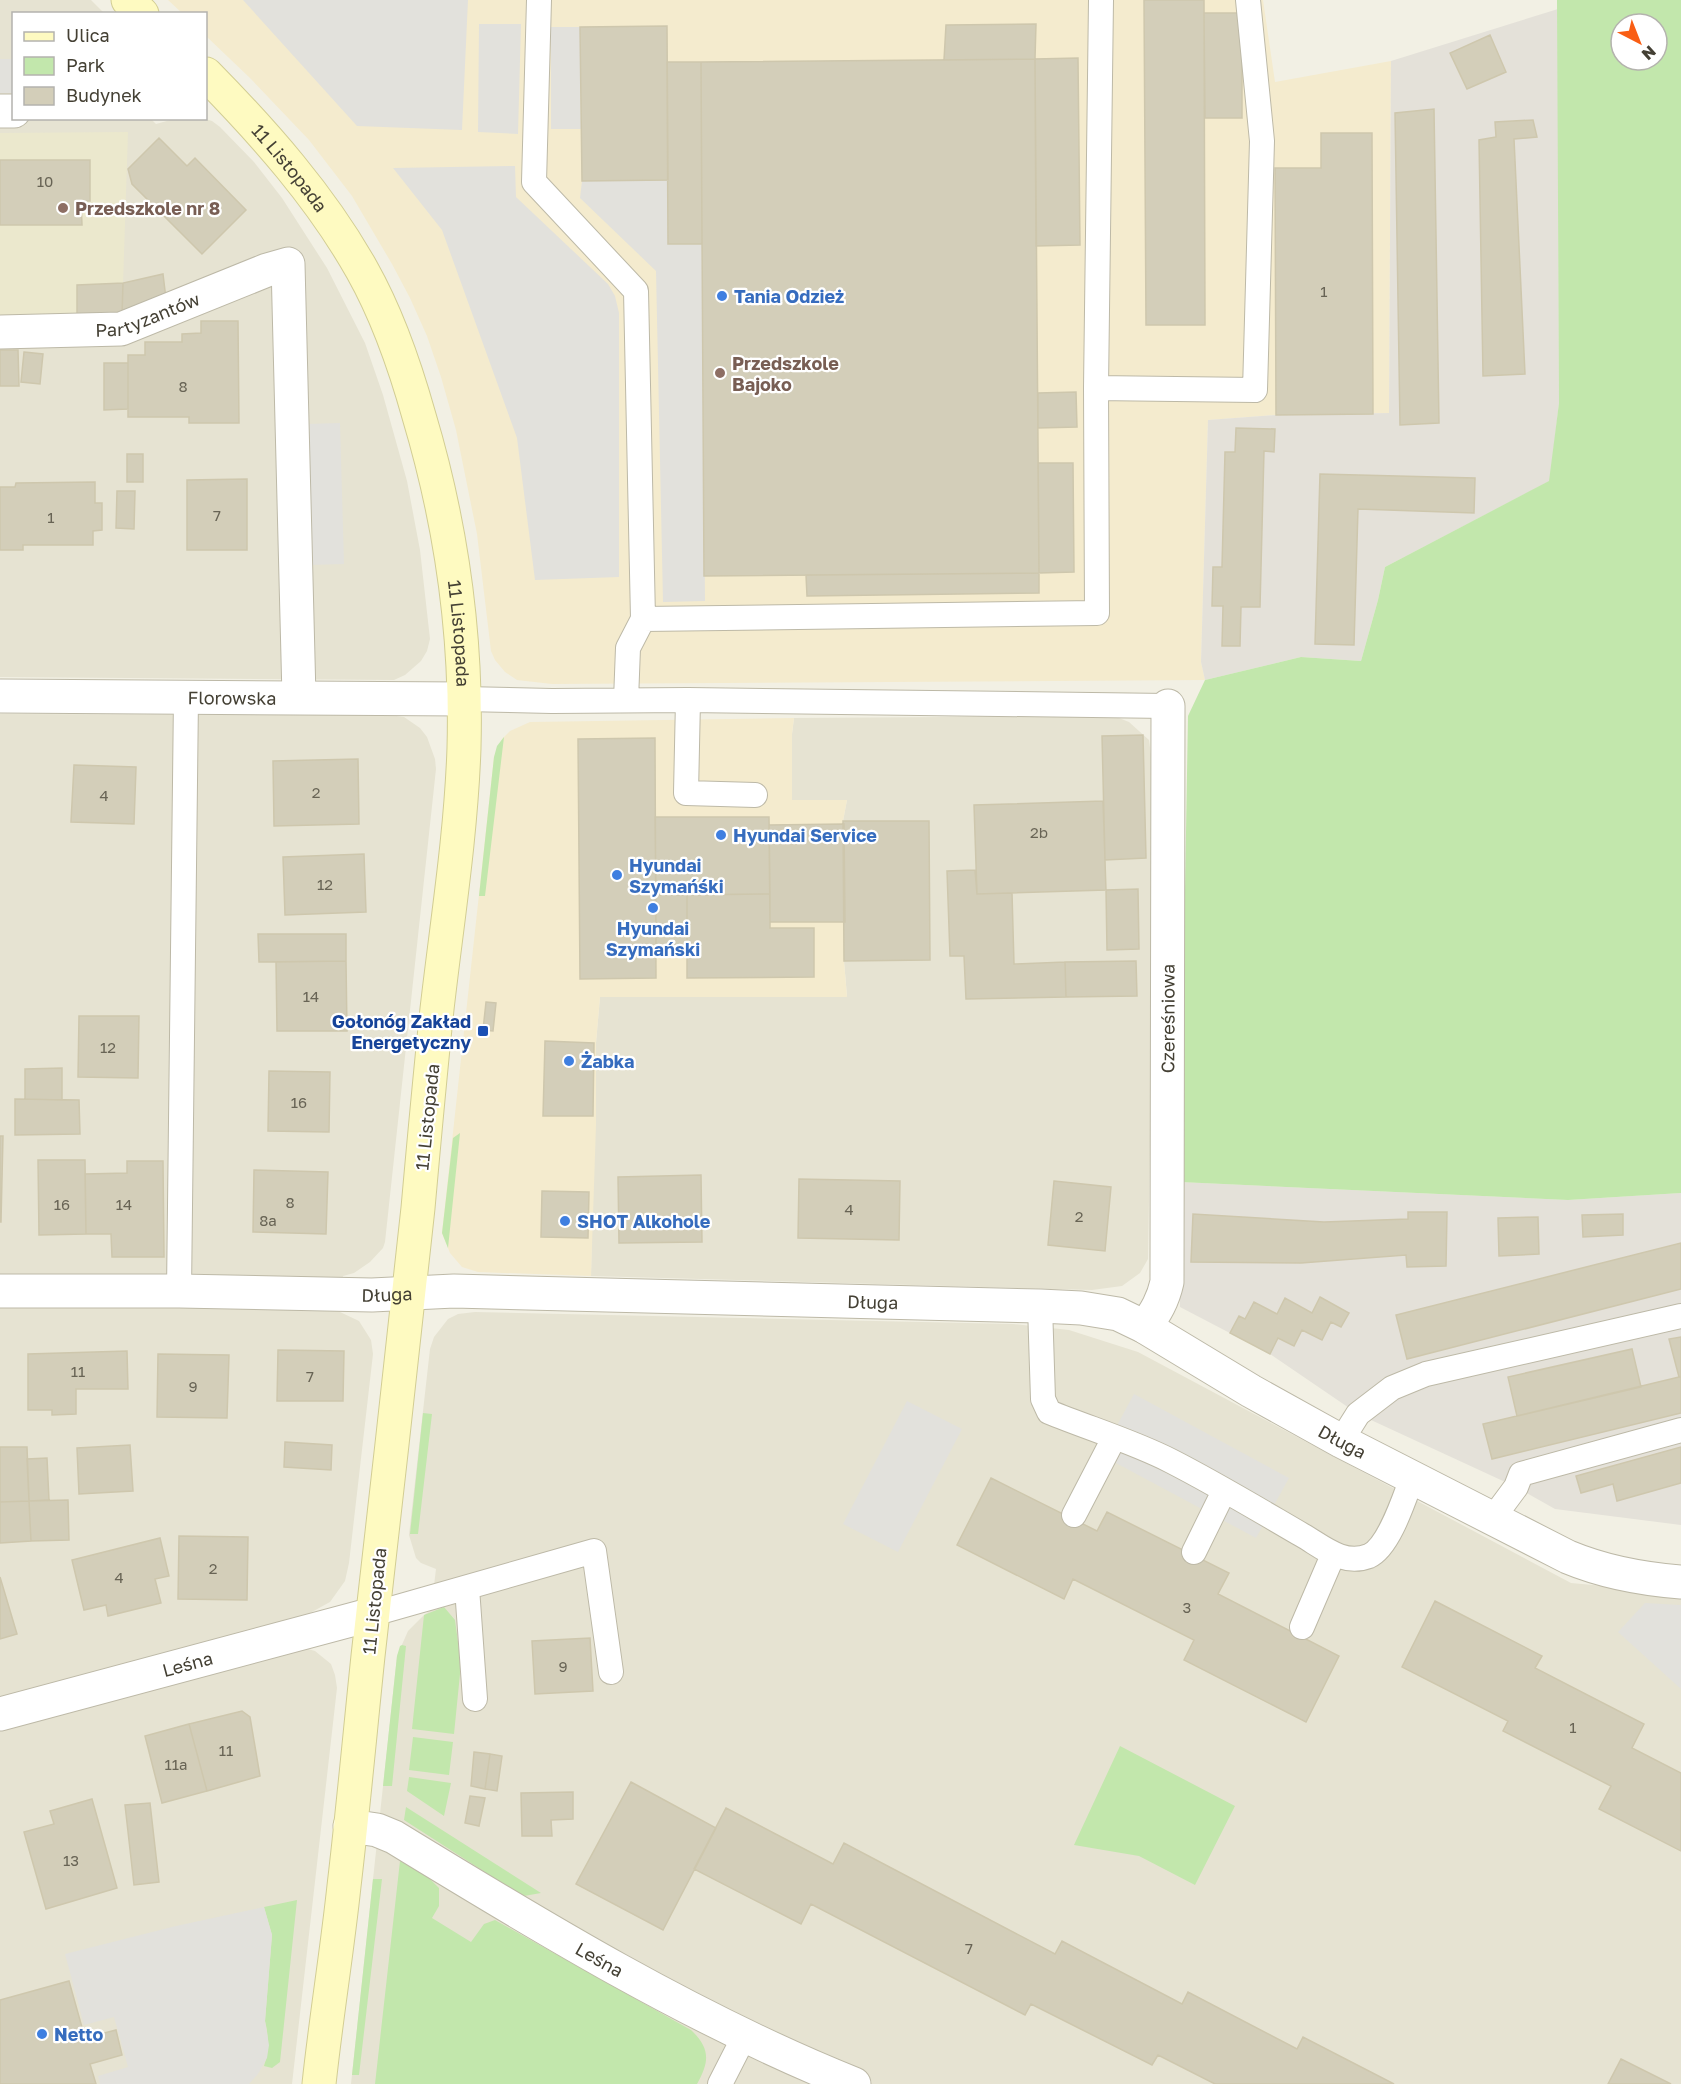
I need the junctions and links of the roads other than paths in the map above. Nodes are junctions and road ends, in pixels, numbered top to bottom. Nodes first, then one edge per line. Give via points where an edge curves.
1 (128, 0) edge
2 (539, 0) edge
3 (1101, 0) edge
4 (1248, 0) edge
5 (140, 12) edge
6 (207, 76) edge
7 (0, 332) edge
8 (1096, 388) junction
9 (643, 619) junction
10 (0, 696) edge
11 (186, 697) junction
12 (299, 697) junction
13 (464, 699) junction
14 (626, 700) junction
15 (688, 700) junction
16 (1168, 706) joint
17 (755, 795) dead end
18 (0, 1291) edge
19 (179, 1291) junction
20 (409, 1293) junction
21 (1040, 1306) junction
22 (1681, 1316) edge
23 (1145, 1327) junction
24 (1681, 1430) edge
25 (1114, 1438) junction
26 (1341, 1441) junction
27 (1412, 1478) junction
28 (1224, 1491) junction
29 (1074, 1515) dead end
30 (1493, 1518) junction
31 (1194, 1552) dead end
32 (1333, 1555) junction
33 (1681, 1582) edge
34 (467, 1588) junction
35 (373, 1614) junction
36 (1302, 1627) dead end
37 (611, 1672) dead end
38 (475, 1699) dead end
39 (0, 1714) edge
40 (350, 1826) junction
41 (745, 2035) junction
42 (320, 2084) edge
43 (720, 2084) edge
44 (854, 2084) edge

1 - 5 street
2 - 9 lane via 534,182 636,291
3 - 8 lane
4 - 8 lane via 1262,141 1255,390
6 - 13 street, 11 Listopada via 293,170 338,231 382,310 416,404 439,491 458,608
7 - 12 street, Partyzantów via 121,329 288,264
8 - 9 lane via 1097,613
9 - 14 lane via 628,648
10 - 11 street, Florowska
11 - 12 street, Florowska
11 - 19 lane
12 - 13 street, Florowska
13 - 14 lane
13 - 20 street, 11 Listopada via 458,832
14 - 15 lane
15 - 16 lane
15 - 17 lane via 686,793
16 - 23 street, Czereśniowa via 1167,1282 1164,1297
18 - 19 street, Długa
19 - 20 street, Długa
20 - 21 street, Długa
20 - 35 street, 11 Listopada
21 - 23 street, Długa via 1118,1314
21 - 25 lane via 1043,1399 1049,1412
22 - 26 lane via 1426,1374 1392,1388 1358,1414
23 - 26 street, Długa
24 - 30 lane via 1521,1474
25 - 28 lane via 1170,1461
25 - 29 lane
26 - 27 street, Długa
27 - 30 street, Długa
27 - 32 lane via 1379,1551 1349,1559
28 - 31 lane
28 - 32 lane
30 - 33 street, Długa via 1594,1568
32 - 36 lane
34 - 35 lane
34 - 37 lane via 594,1551
34 - 38 lane
35 - 39 street, Leśna
35 - 40 street, 11 Listopada
40 - 41 street, Leśna via 394,1836 541,1926
40 - 42 street, 11 Listopada
41 - 43 lane
41 - 44 street, Leśna

